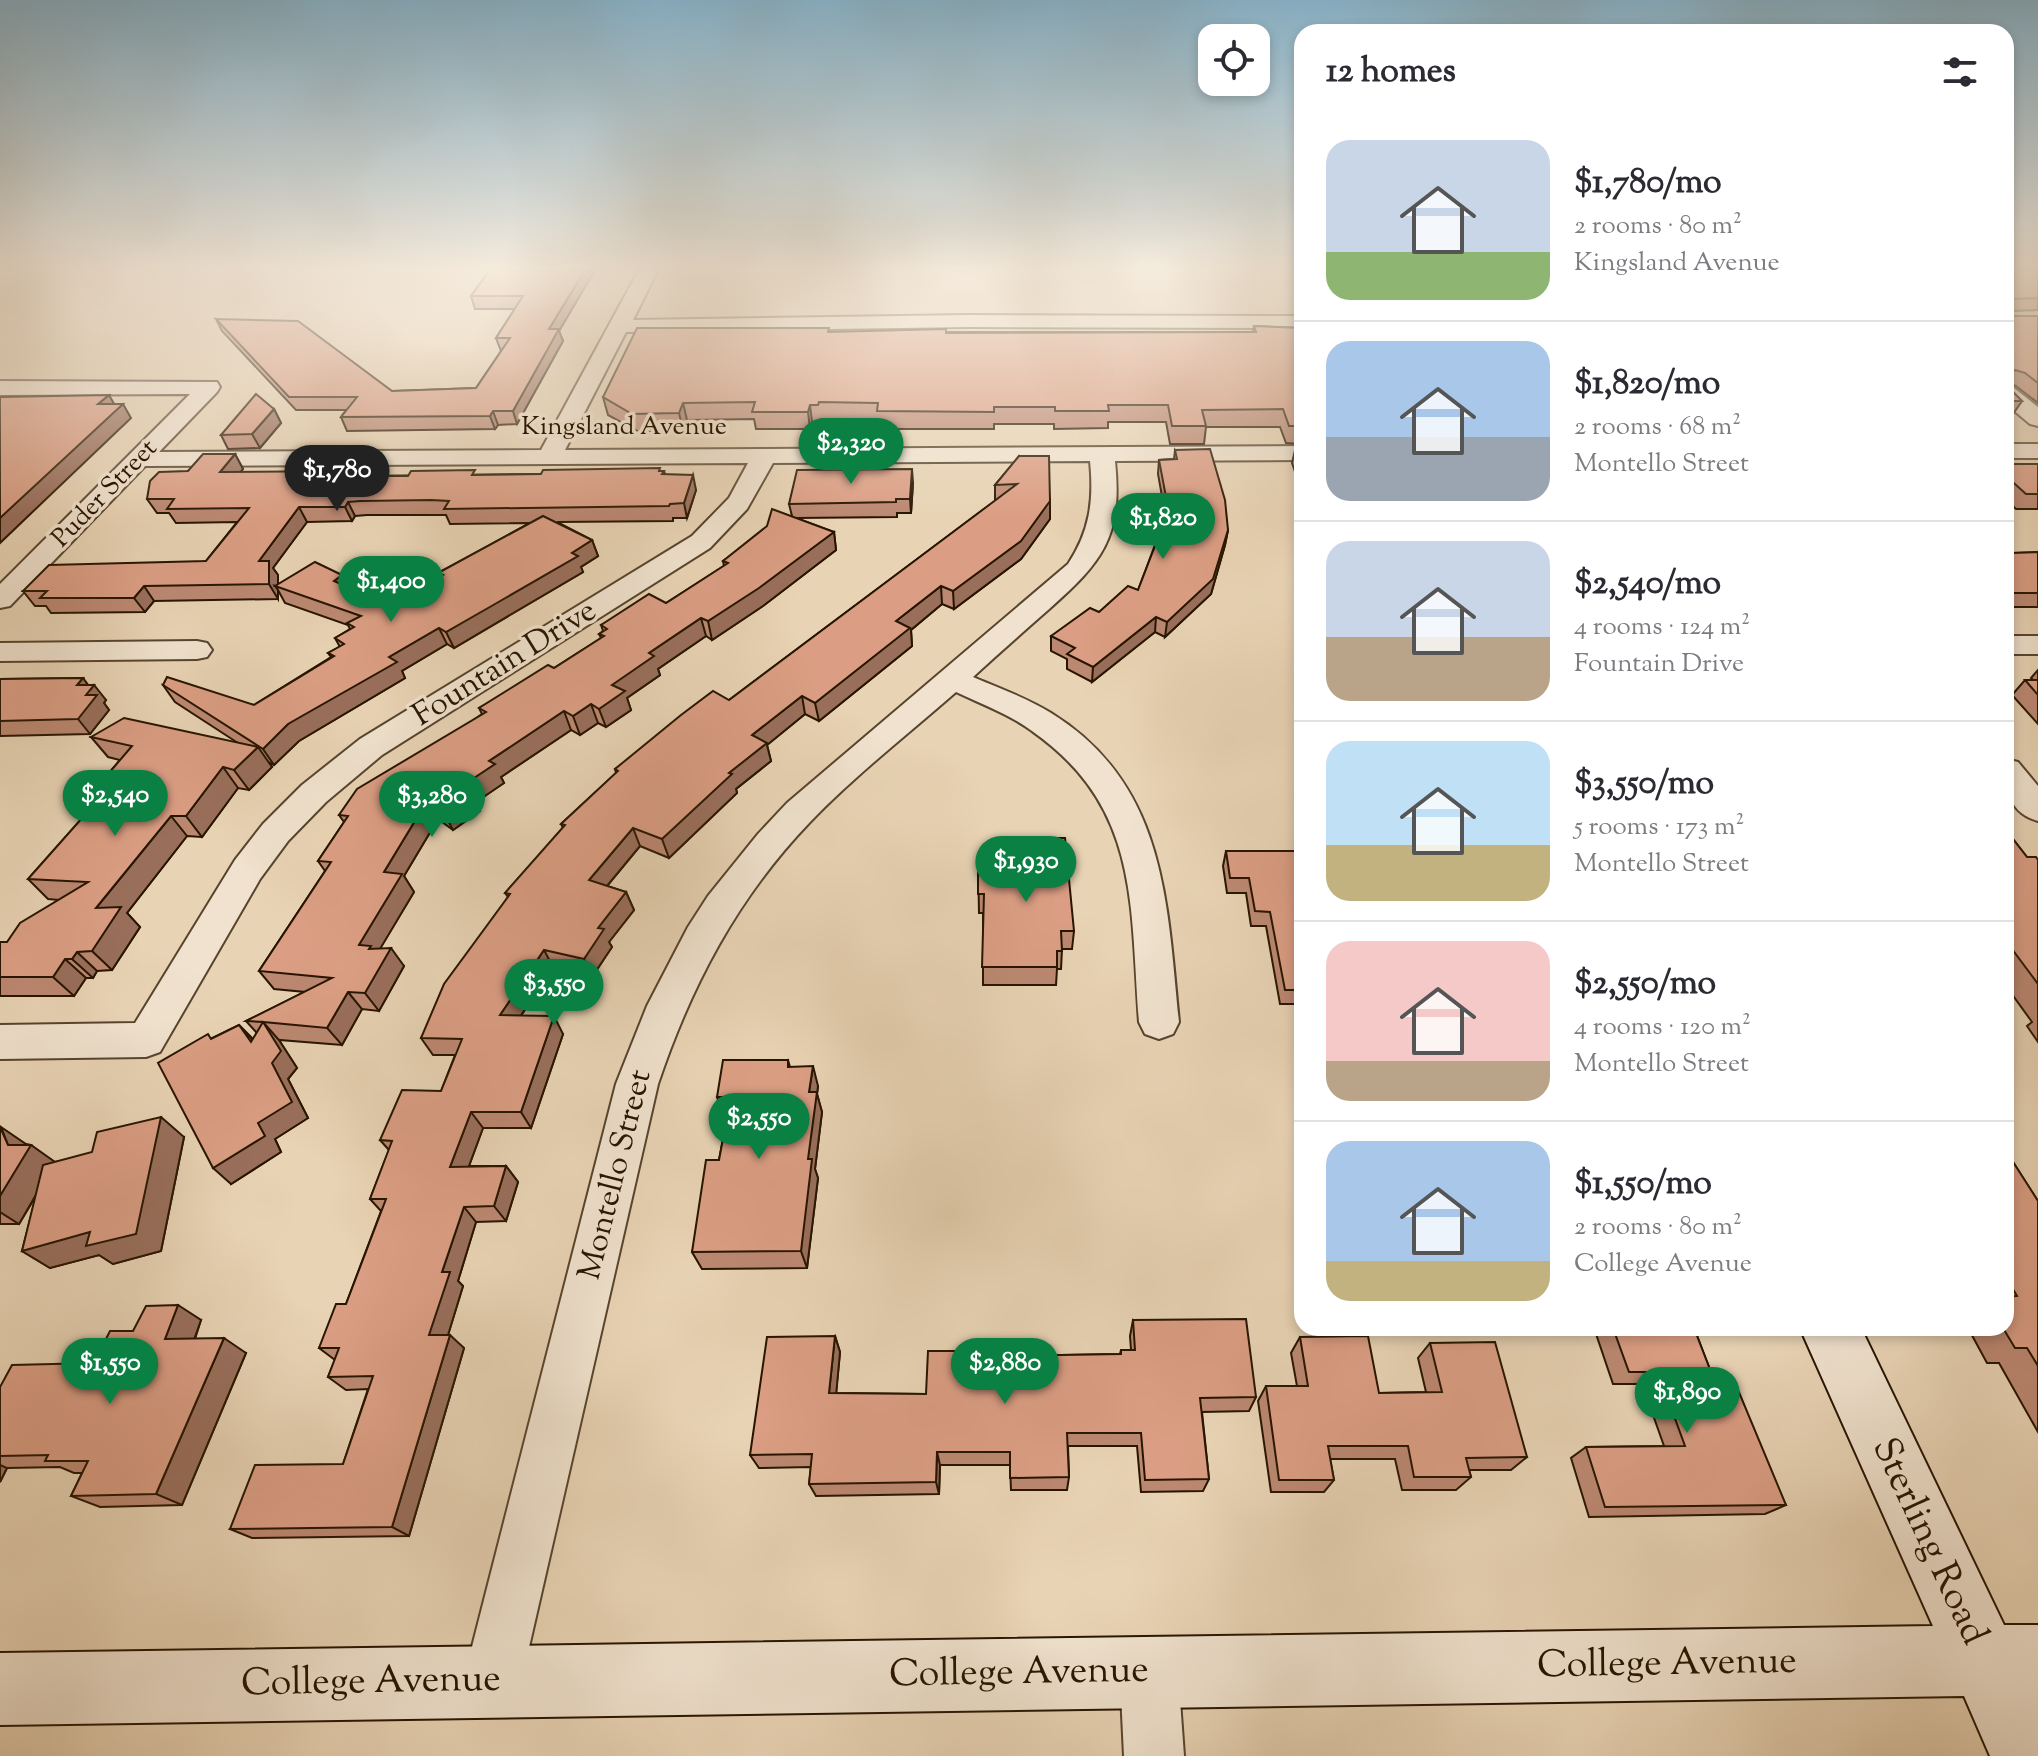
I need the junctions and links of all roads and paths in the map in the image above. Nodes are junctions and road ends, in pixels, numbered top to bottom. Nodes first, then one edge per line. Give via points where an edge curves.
1 (605, 352) edge
2 (0, 388) edge
3 (2014, 400) edge
4 (2038, 419) edge
5 (2014, 451) edge
6 (2038, 451) edge
7 (1294, 453) edge
8 (1102, 454) junction
9 (763, 456) junction
10 (549, 457) junction
11 (138, 459) junction
12 (0, 600) edge
13 (2014, 645) edge
14 (2038, 645) edge
15 (197, 650) dead end
16 (0, 652) edge
17 (953, 679) junction
18 (2014, 780) edge
19 (2038, 809) edge
20 (1159, 1022) dead end
21 (0, 1042) edge
22 (1834, 1336) edge
23 (2010, 1660) edge
24 (1149, 1672) junction
25 (492, 1682) junction
26 (0, 1689) edge
27 (1154, 1756) edge
28 (2028, 1756) edge

1 - 10 street
2 - 11 street, Puder Street via 209,387
3 - 4 street
5 - 6 street
7 - 8 street, Kingsland Avenue
8 - 9 street, Kingsland Avenue
8 - 17 street, Montello Street via 1106,501 1094,546 1057,590
9 - 10 street, Kingsland Avenue
9 - 21 street, Fountain Drive via 742,502 701,542 371,747 294,811 242,878 146,1040
10 - 11 street, Kingsland Avenue
11 - 12 street, Puder Street
13 - 14 street
15 - 16 street
17 - 20 street via 1040,721 1075,745 1119,796 1142,863
17 - 25 street, Montello Street via 759,853 691,952 658,1019 637,1084
18 - 19 street
22 - 23 street, Sterling Road
23 - 24 street, College Avenue
23 - 28 street, Sterling Road
24 - 25 street, College Avenue
24 - 27 street
25 - 26 street, College Avenue

